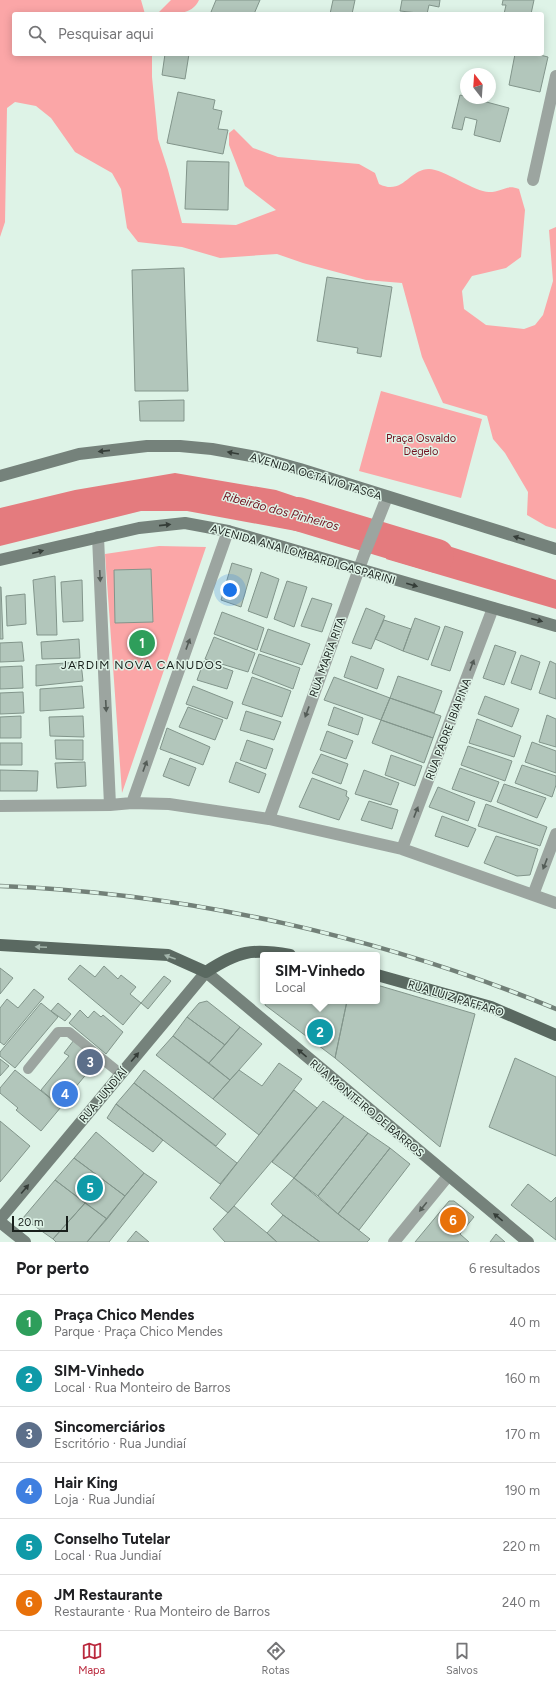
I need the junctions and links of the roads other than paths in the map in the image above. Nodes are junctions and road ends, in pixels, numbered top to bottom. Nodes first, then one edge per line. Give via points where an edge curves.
1 (556, 76) edge
2 (532, 180) dead end
3 (0, 476) edge
4 (387, 497) junction
5 (228, 531) junction
6 (98, 537) junction
7 (556, 549) edge
8 (0, 560) edge
9 (358, 570) junction
10 (494, 608) junction
11 (556, 626) edge
12 (132, 803) junction
13 (110, 805) junction
14 (0, 806) edge
15 (269, 819) junction
16 (556, 834) edge
17 (402, 849) junction
18 (533, 895) junction
19 (556, 903) edge
20 (0, 945) edge
21 (275, 952) edge
22 (206, 972) junction
23 (380, 976) edge
24 (556, 1035) edge
25 (28, 1069) dead end
26 (121, 1074) junction
27 (448, 1176) junction
28 (0, 1219) edge
29 (0, 1222) edge
30 (25, 1242) edge
31 (394, 1242) edge
32 (528, 1242) edge

1 - 2 street
4 -> 3 street, AVENIDA OCTÁVIO TASCA via 257,457 180,446 147,446 79,454
7 -> 4 street, AVENIDA OCTÁVIO TASCA
4 - 9 street, RUA MARIA RITA
6 -> 5 street, AVENIDA ANA LOMBARDI GASPARINI via 139,528 185,523
5 - 9 street, AVENIDA ANA LOMBARDI GASPARINI
12 -> 5 street
8 -> 6 street, AVENIDA ANA LOMBARDI GASPARINI
6 -> 13 street
9 -> 10 street, AVENIDA ANA LOMBARDI GASPARINI
9 -> 15 street, RUA MARIA RITA
10 -> 11 street, AVENIDA ANA LOMBARDI GASPARINI
17 -> 10 street, RUA PADRE IBIAPINA
12 - 13 street
12 - 15 street via 169,804
13 - 14 street
15 - 17 street
16 -> 18 street
17 - 18 street
18 - 19 street
22 -> 20 main road via 168,955
21 - 22 main road via 249,951 223,961
26 -> 22 street, RUA JUNDIAÍ
27 -> 22 street, RUA MONTEIRO DE BARROS
23 - 24 main road, RUA LUIZ PAFFARO via 491,1006
25 - 26 lane via 58,1032 69,1032
28 -> 26 street, RUA JUNDIAÍ
27 -> 31 street
32 -> 27 street, RUA MONTEIRO DE BARROS
29 - 30 street

